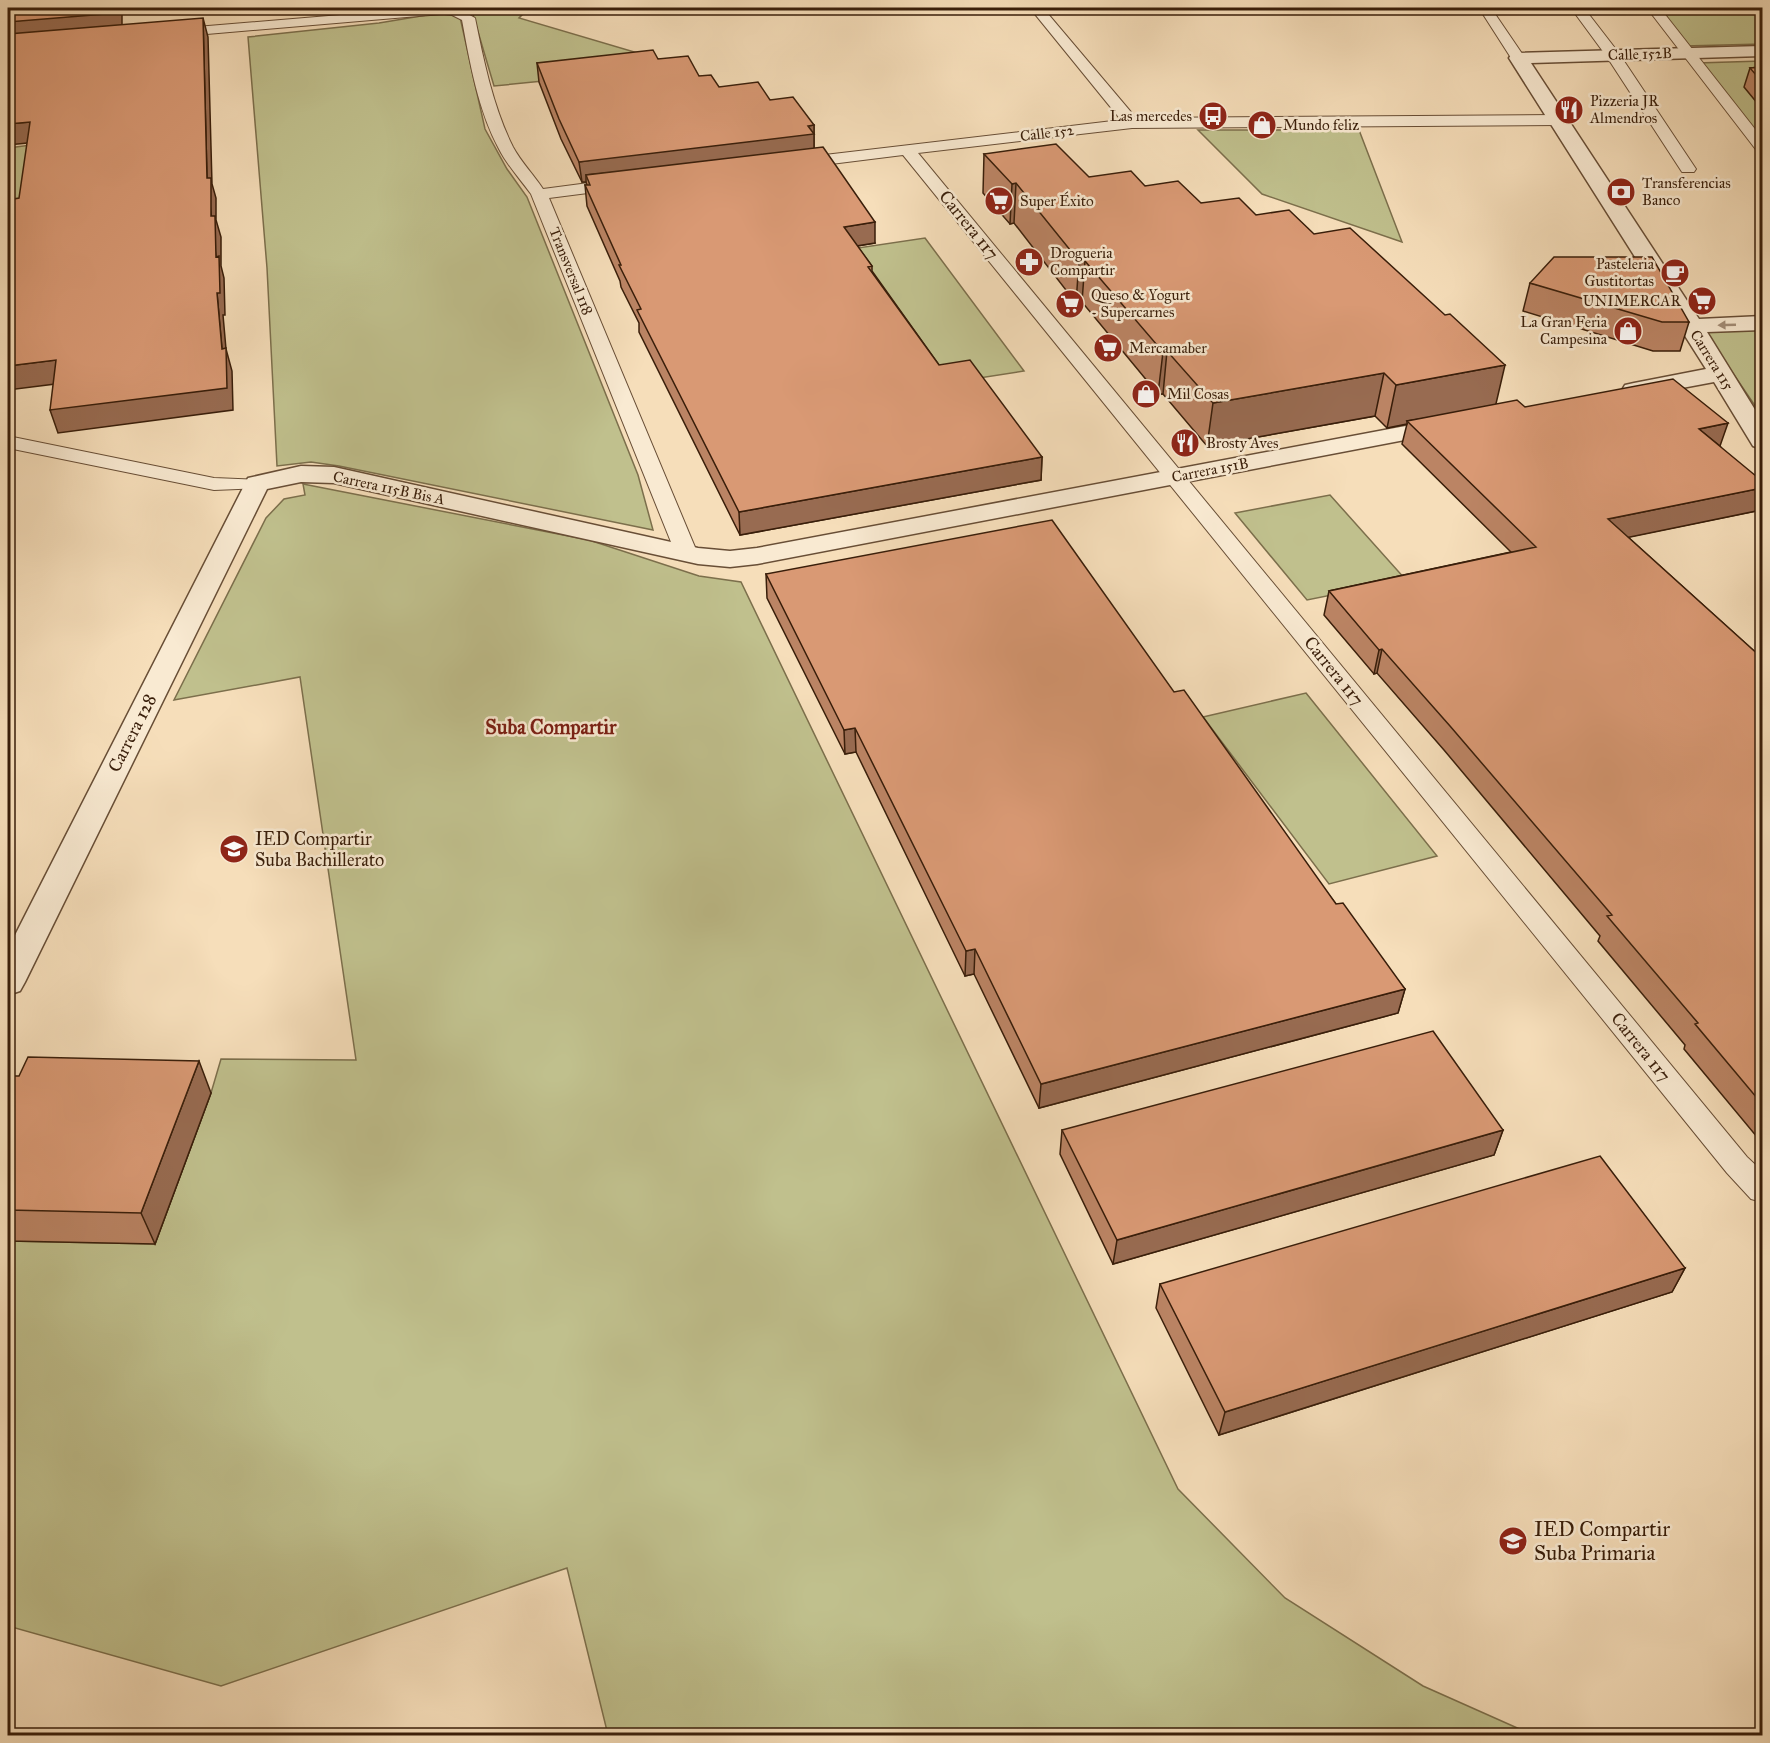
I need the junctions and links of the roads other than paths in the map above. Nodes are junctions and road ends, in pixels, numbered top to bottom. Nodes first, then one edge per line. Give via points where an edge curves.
1 (1036, 8) edge
2 (1485, 8) edge
3 (1577, 8) edge
4 (1653, 8) edge
5 (156, 34) edge
6 (1762, 51) edge
7 (1689, 53) junction
8 (1613, 55) junction
9 (1518, 58) junction
10 (1558, 120) junction
11 (1132, 123) junction
12 (1762, 148) edge
13 (907, 150) junction
14 (785, 164) edge
15 (1688, 169) dead end
16 (631, 183) edge
17 (539, 194) junction
18 (1762, 323) edge
19 (1692, 326) junction
20 (1721, 374) junction
21 (1606, 396) edge
22 (1469, 421) edge
23 (1762, 441) edge
24 (8, 442) edge
25 (1175, 477) junction
26 (257, 484) junction
27 (692, 554) junction
28 (8, 982) edge
29 (1762, 1190) edge

1 - 11 street
2 - 9 street, Carrera 115
3 - 8 street
4 - 7 street
5 - 17 street, Transversal 118 via 455,11 468,18 482,82 507,150
6 - 7 street, Calle 152B
7 - 8 street, Calle 152B
7 - 12 street
8 - 9 street, Calle 152B
8 - 15 street
9 - 10 street, Carrera 115
10 - 11 street, Calle 152
10 - 19 street, Carrera 115
11 - 13 street, Calle 152
13 - 14 street, Calle 152
13 - 25 street, Carrera 117
16 - 17 street
17 - 27 street, Transversal 118
18 -> 19 street
19 - 20 street, Carrera 115
20 - 21 street
20 - 23 street, Carrera 115
22 - 25 street, Carrera 151B
24 - 26 street, Carrera 115B Bis A via 214,483
25 - 27 street, Carrera 151B via 757,556 730,559
25 - 29 street, Carrera 117 via 1737,1165
26 - 27 street, Carrera 115B Bis A via 301,474 334,475
26 - 28 street, Carrera 128

